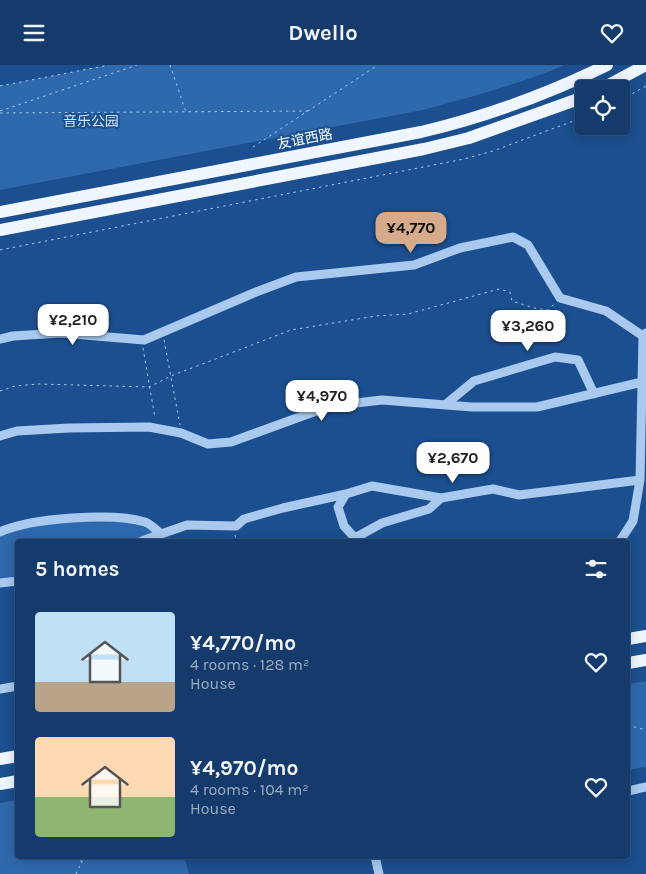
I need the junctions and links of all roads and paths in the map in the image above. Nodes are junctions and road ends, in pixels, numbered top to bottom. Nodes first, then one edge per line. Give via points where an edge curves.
1 (109, 65) edge
2 (137, 65) edge
3 (170, 65) edge
4 (378, 65) edge
5 (606, 65) edge
6 (644, 67) edge
7 (619, 80) edge
8 (0, 86) edge
9 (646, 86) edge
10 (630, 95) edge
11 (575, 100) edge
12 (308, 111) junction
13 (0, 112) edge
14 (186, 112) junction
15 (575, 120) edge
16 (253, 147) dead end
17 (0, 212) edge
18 (0, 230) edge
19 (0, 250) edge
20 (560, 298) junction
21 (162, 332) junction
22 (645, 334) edge
23 (0, 339) edge
24 (141, 340) junction
25 (171, 376) junction
26 (642, 382) junction
27 (149, 387) junction
28 (0, 391) edge
29 (594, 394) junction
30 (445, 405) junction
31 (156, 428) junction
32 (181, 433) junction
33 (0, 436) edge
34 (640, 480) junction
35 (346, 493) junction
36 (441, 498) junction
37 (0, 532) edge
38 (161, 534) junction
39 (147, 539) edge
40 (356, 539) edge
41 (621, 539) edge
42 (15, 581) edge
43 (0, 583) edge
44 (646, 636) edge
45 (630, 639) edge
46 (646, 660) edge
47 (630, 663) edge
48 (15, 686) edge
49 (0, 689) edge
50 (630, 726) edge
51 (646, 730) edge
52 (15, 756) edge
53 (0, 759) edge
54 (15, 782) edge
55 (0, 784) edge
56 (646, 787) edge
57 (630, 791) edge
58 (81, 859) edge
59 (85, 859) edge
60 (376, 859) edge
61 (80, 863) junction
62 (76, 874) edge
63 (379, 874) edge

1 - 8 path
2 - 13 path
3 - 14 path
4 - 12 path
5 - 17 main road, 友谊西路 via 465,122 421,133
6 - 7 main road
9 - 10 path
11 - 18 main road via 469,138 424,149
12 - 14 path
12 - 16 path
13 - 14 path
15 - 19 path via 464,159
20 - 21 street via 528,245 512,237 460,248 414,265 296,277
20 - 22 street via 606,311
20 - 25 path via 548,310 534,308 512,301 510,292 499,289 408,313 291,329
21 - 24 street
21 - 25 path
22 - 26 street
23 - 24 street via 13,335 61,333
24 - 27 path
25 - 27 path
25 - 32 path
26 - 29 street
26 - 34 street
27 - 28 path via 38,383
27 - 31 path
29 - 30 street via 537,407
29 - 30 street via 578,360 555,357 474,381
30 - 32 street via 382,400 330,406 231,442 208,444
31 - 32 street
31 - 33 street via 69,427 17,431
34 - 36 street via 519,495 494,489
34 - 41 street via 633,521
35 - 36 street via 372,486
35 - 38 street via 244,519 236,527 186,525
35 - 40 street via 338,507 344,527
36 - 40 street via 428,509 382,523
37 - 38 street via 10,527 61,519 110,517 147,522
38 - 39 street
42 - 43 street
44 - 45 main road
46 - 47 main road
48 - 49 street
50 - 51 path
52 - 53 main road
54 - 55 main road
56 - 57 street
58 - 61 path
59 - 61 path
60 - 63 street
61 - 62 path

